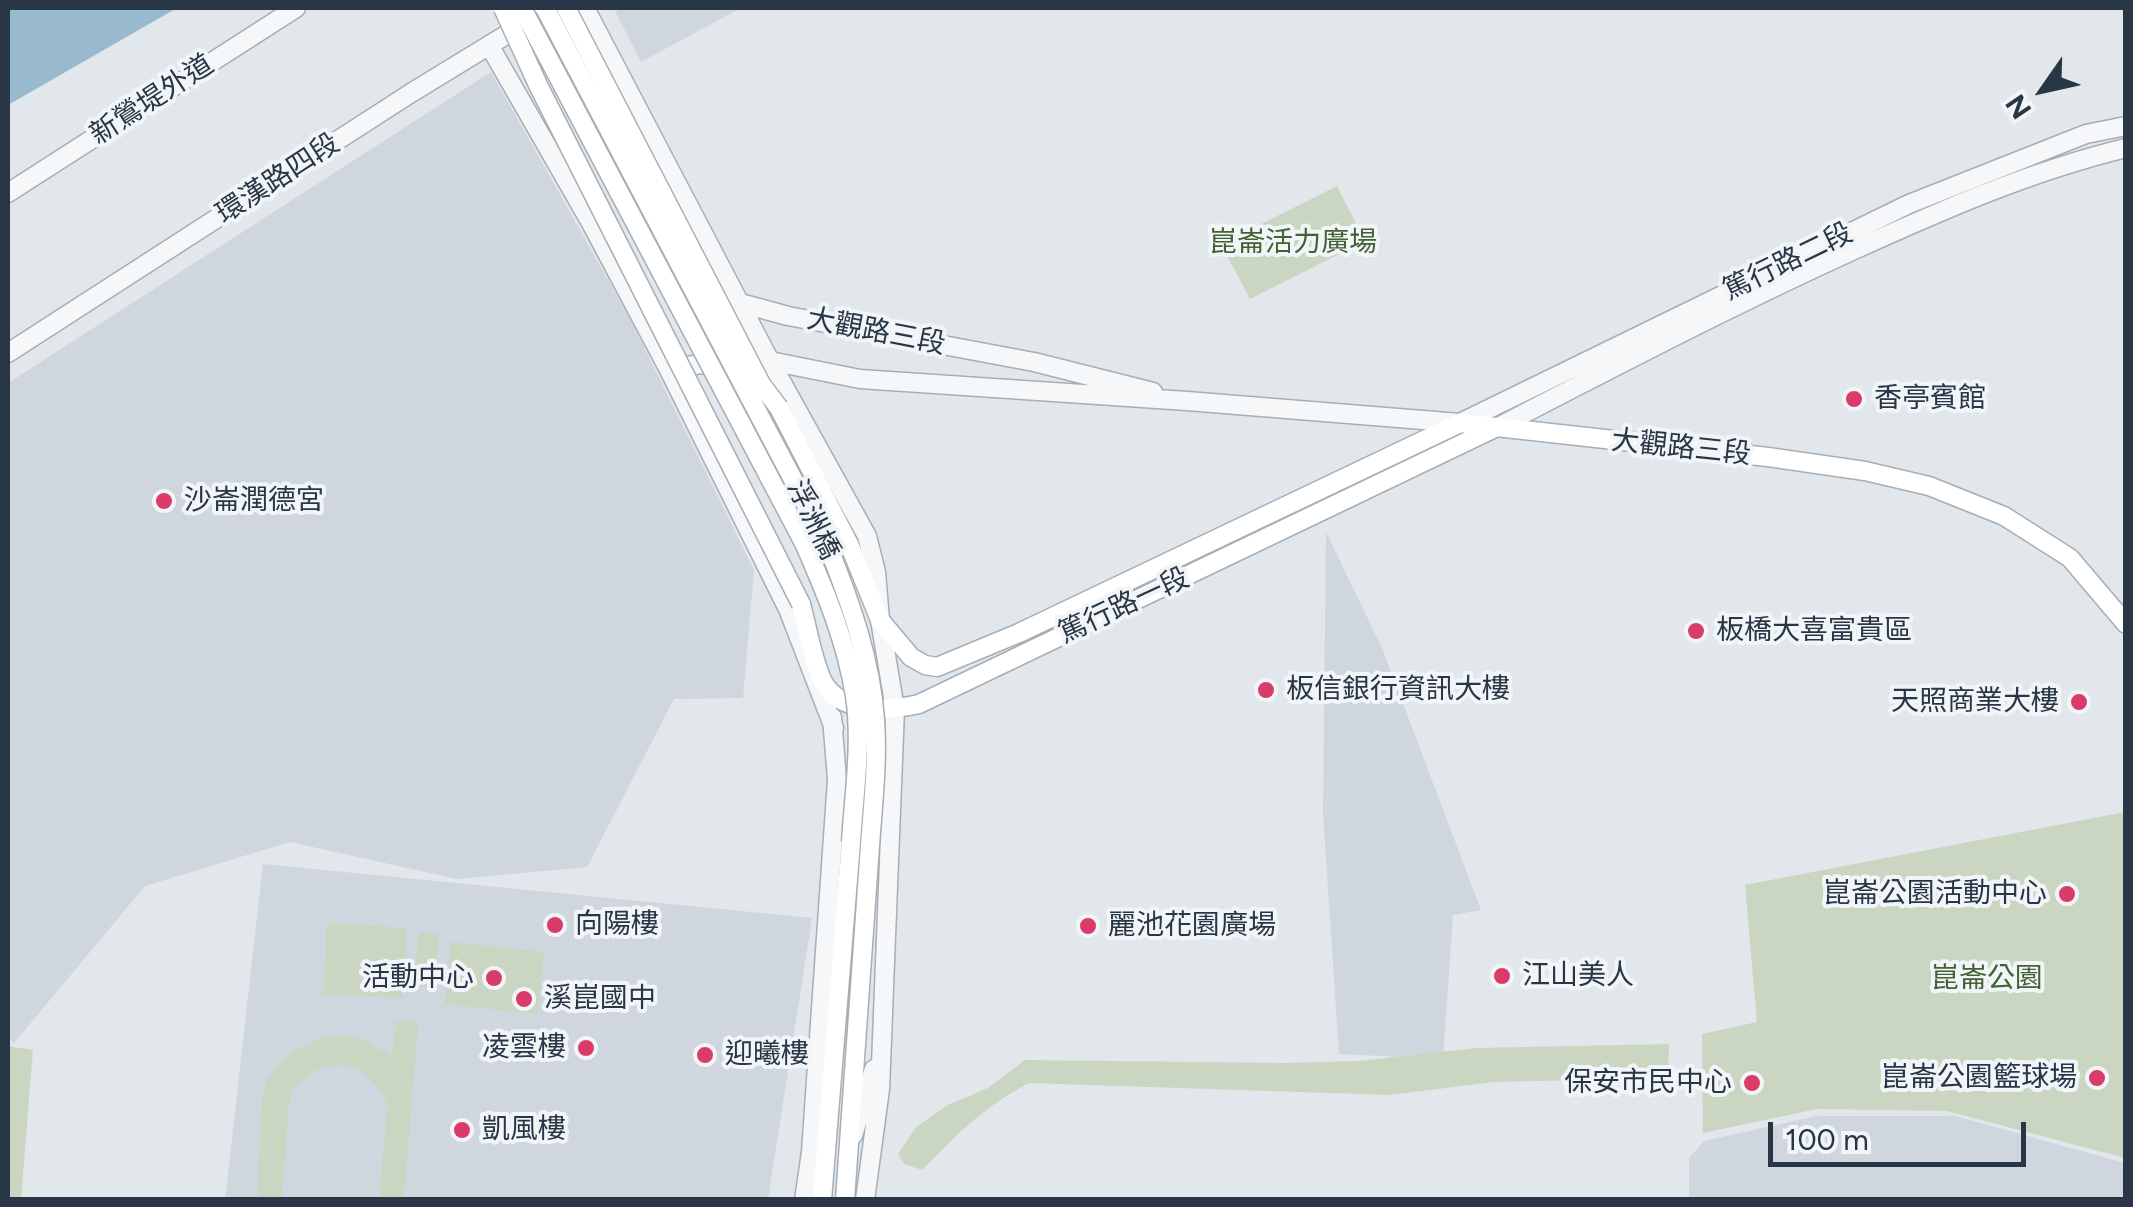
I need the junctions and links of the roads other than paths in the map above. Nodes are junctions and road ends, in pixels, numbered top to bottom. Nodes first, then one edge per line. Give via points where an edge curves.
1 (296, 8) edge
2 (503, 8) edge
3 (522, 8) edge
4 (547, 8) edge
5 (566, 8) edge
6 (586, 8) edge
7 (489, 45) junction
8 (644, 120) junction
9 (2126, 126) edge
10 (2126, 148) edge
11 (562, 172) junction
12 (8, 193) edge
13 (740, 303) junction
14 (13, 347) edge
15 (992, 354) junction
16 (770, 361) junction
17 (668, 368) junction
18 (994, 388) junction
19 (1187, 401) junction
20 (1460, 423) junction
21 (1498, 427) junction
22 (880, 620) junction
23 (2126, 624) edge
24 (824, 682) junction
25 (895, 709) junction
26 (834, 728) junction
27 (837, 780) junction
28 (861, 843) junction
29 (882, 1046) junction
30 (828, 1139) junction
31 (851, 1140) junction
32 (804, 1200) edge
33 (822, 1200) edge
34 (845, 1200) edge
35 (865, 1200) edge

1 - 12 street, 新鶯堤外道
2 - 24 main road, bridge via 801,604
3 - 28 main road, 浮洲橋, bridge via 836,615 855,698
4 - 7 street, 環漢路四段
4 - 28 main road, 浮洲橋, bridge via 828,546 853,609 876,721
5 - 22 main road, 篤行路一段, bridge via 788,425
6 - 8 street
7 - 11 street
7 - 14 street, 環漢路四段
8 - 11 street via 621,112 556,154
8 - 13 street
9 - 20 street, 篤行路二段 via 2086,134 1909,204
10 - 21 street, 篤行路二段 via 1990,191 1907,226 1707,318
11 - 17 street
13 - 15 street, 大觀路三段
13 - 16 street
15 - 18 street via 1003,375
15 - 19 street, 大觀路三段
16 - 17 street, 大觀路三段
16 - 18 street, 大觀路三段 via 860,379
16 - 22 street via 868,536
17 - 26 street via 788,609
18 - 19 street, 大觀路三段
19 - 20 street, 大觀路三段
20 - 21 main road, 大觀路三段
20 - 22 main road, 篤行路一段 via 937,668 911,657
21 - 23 main road, 大觀路三段 via 1768,457 1929,486 2004,516 2070,558
21 - 25 main road, 篤行路一段 via 931,700
22 - 25 street
24 - 25 main road, 篤行路一段 via 860,707
24 - 26 street
25 - 29 street
26 - 27 street
27 - 30 street
27 - 32 street
28 - 30 main road, 浮洲橋
28 - 31 main road, 浮洲橋
29 - 31 street
29 - 35 street
30 - 33 main road, 浮洲橋
31 - 34 main road, 浮洲橋

